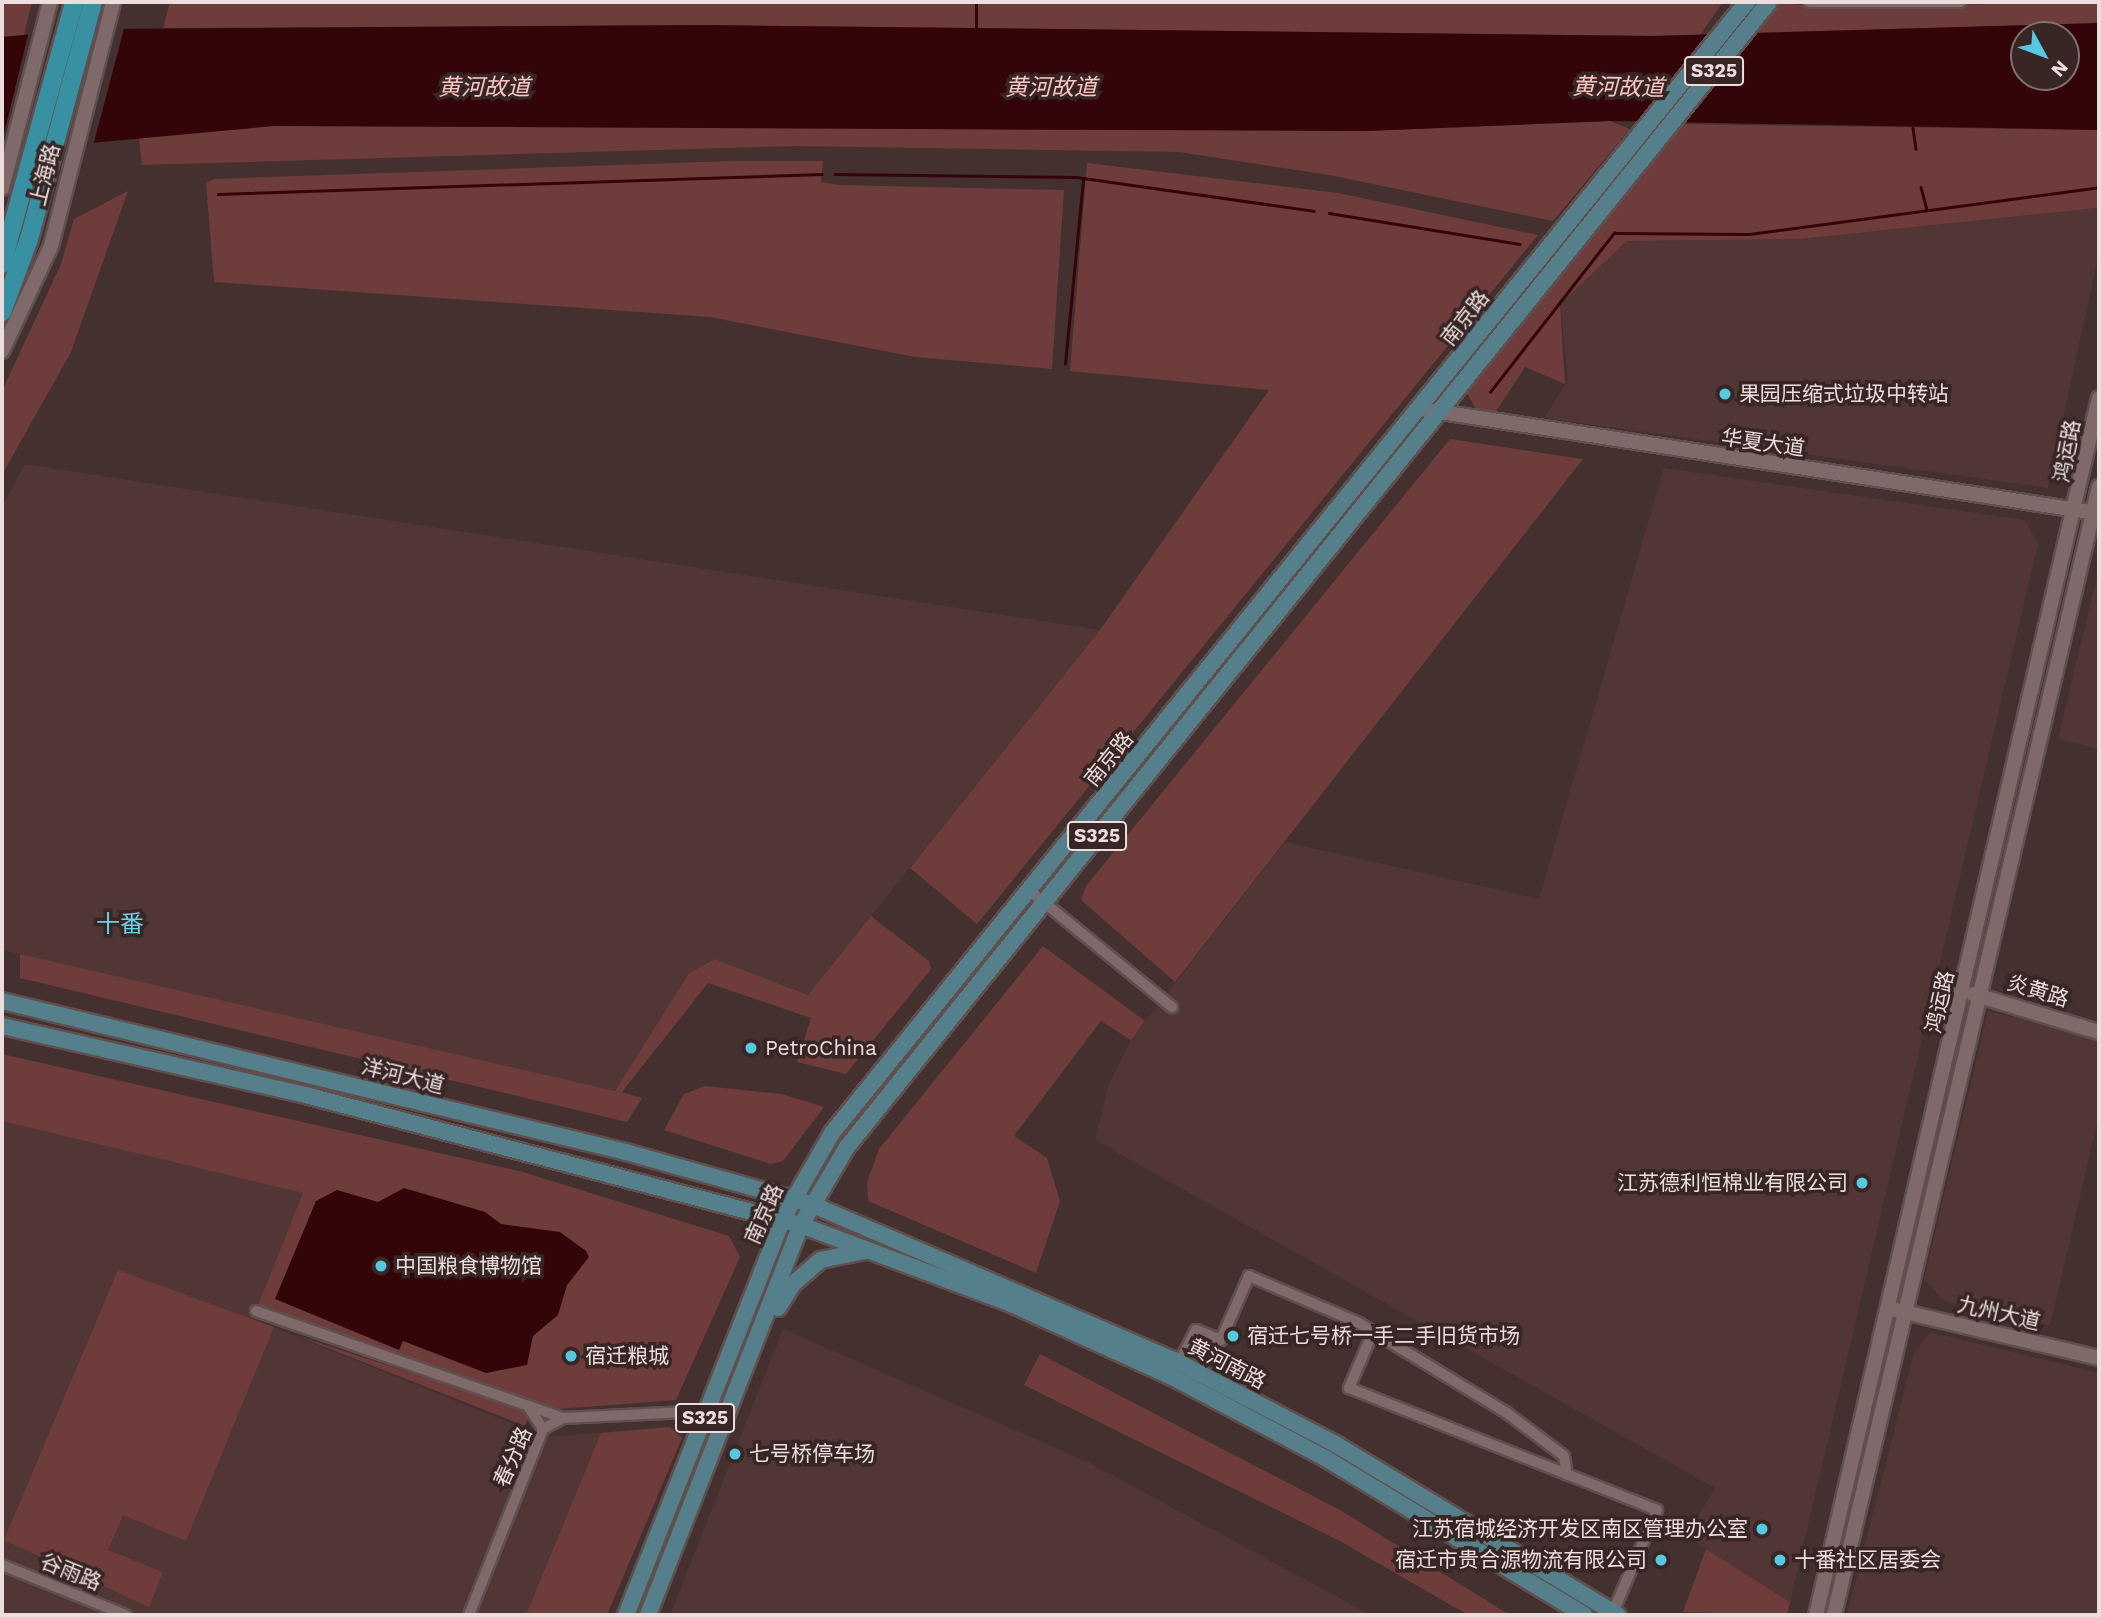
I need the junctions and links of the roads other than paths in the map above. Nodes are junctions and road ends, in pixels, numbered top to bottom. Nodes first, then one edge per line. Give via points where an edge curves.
1 (50, 2) edge
2 (74, 2) edge
3 (93, 2) edge
4 (113, 2) edge
5 (1809, 2) edge
6 (1961, 2) edge
7 (1751, 5) edge
8 (2, 188) edge
9 (2, 264) edge
10 (2, 312) edge
11 (2, 351) edge
12 (2099, 398) edge
13 (1429, 411) junction
14 (2099, 487) edge
15 (2077, 510) junction
16 (2097, 514) edge
17 (1029, 890) junction
18 (1044, 901) junction
19 (1963, 994) junction
20 (1981, 995) junction
21 (2, 1001) edge
22 (1172, 1007) dead end
23 (2, 1027) edge
24 (2099, 1032) edge
25 (793, 1198) junction
26 (811, 1204) junction
27 (782, 1220) junction
28 (801, 1225) junction
29 (869, 1250) junction
30 (1889, 1308) junction
31 (256, 1311) dead end
32 (1906, 1312) junction
33 (1373, 1332) junction
34 (2099, 1358) edge
35 (1179, 1363) junction
36 (528, 1406) junction
37 (708, 1411) junction
38 (563, 1418) junction
39 (543, 1429) junction
40 (717, 1440) junction
41 (1567, 1475) junction
42 (2, 1565) edge
43 (1616, 1614) edge
44 (126, 1615) edge
45 (469, 1615) edge
46 (626, 1615) edge
47 (648, 1615) edge
48 (1584, 1615) edge
49 (1816, 1615) edge
50 (1835, 1615) edge

1 - 8 street, 上海路
2 - 9 highway, 上海路
3 - 10 highway, 上海路 via 29,239
4 - 11 street, 上海路 via 51,246
5 - 6 street
7 - 13 main road, 南京路 / S325 via 1648,125
7 - 13 main road, 南京路 / S325 via 1668,129
12 - 15 street, 鸿运路
13 - 15 street, 华夏大道
13 - 17 main road, 南京路 / S325
13 - 18 main road, 南京路 / S325
14 - 16 street, 鸿运路
15 - 16 street, 华夏大道
15 - 19 street, 鸿运路
16 - 20 street, 鸿运路
17 - 18 street
17 - 25 main road, 南京路 / S325 via 832,1133
18 - 22 street
18 - 26 main road, 南京路 / S325 via 847,1147
19 - 20 street, 炎黄路
19 - 30 street, 鸿运路
20 - 24 street, 炎黄路
20 - 32 street, 鸿运路
21 - 25 main road, 洋河大道
23 - 27 main road, 洋河大道 via 309,1096
25 - 26 main road, 黄河南路
25 - 27 main road, 南京路 / S325
26 - 28 main road, 南京路 / S325
26 - 35 main road, 黄河南路
27 - 28 main road, 黄河南路
27 - 37 main road, 南京路 / S325
28 - 29 main road, 黄河南路
28 - 40 main road, 南京路 / S325
29 - 40 main road via 821,1260 793,1284
29 - 48 main road, 黄河南路 via 1009,1303 1172,1377 1336,1464
30 - 32 street, 九州大道
30 - 49 street, 鸿运路
31 - 36 street
32 - 34 street, 九州大道
32 - 50 street, 鸿运路
33 - 35 street via 1249,1276 1221,1340 1196,1330
33 - 41 street via 1517,1420 1564,1456
33 - 41 street via 1349,1388
35 - 43 main road, 黄河南路 via 1336,1444
36 - 38 street
36 - 39 street
37 - 38 street, 春分路
37 - 46 main road, 南京路 / S325
38 - 39 street, 春分路
39 - 45 street, 春分路
40 - 47 main road, 南京路 / S325
41 - 43 street via 1657,1510
42 - 44 street, 谷雨路

